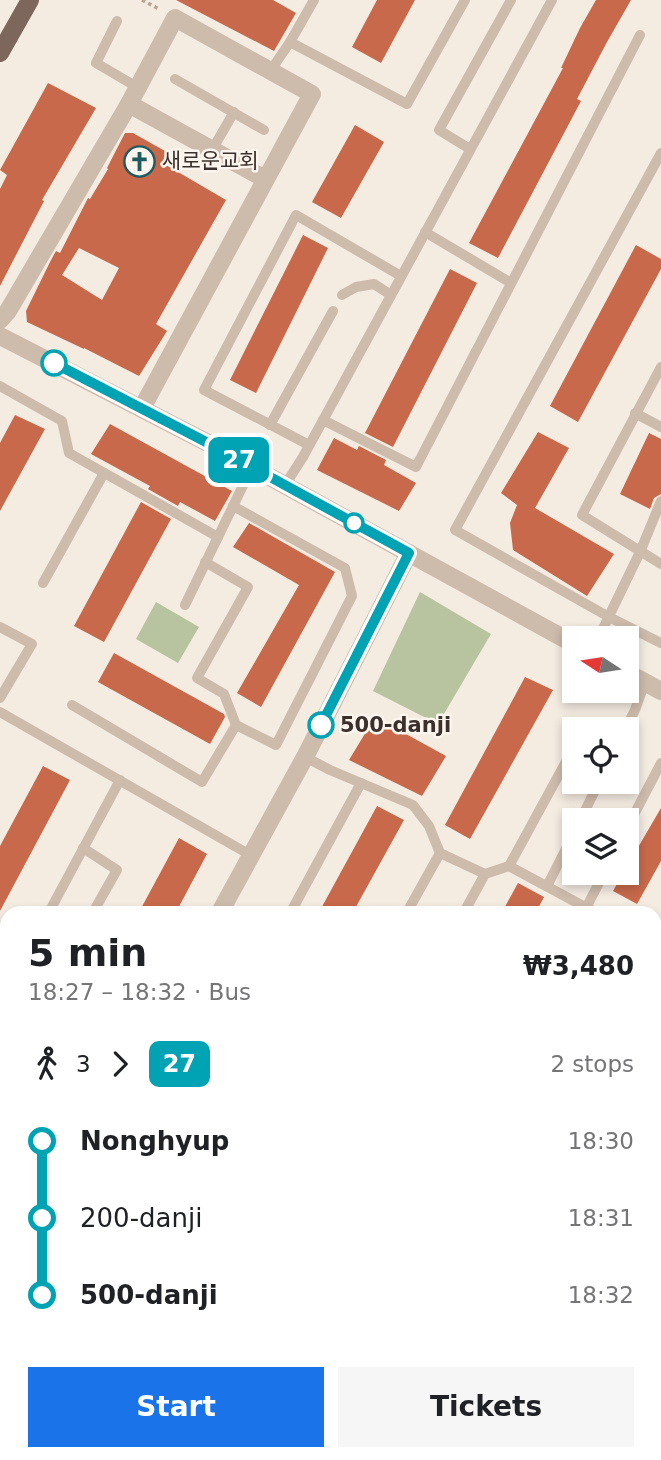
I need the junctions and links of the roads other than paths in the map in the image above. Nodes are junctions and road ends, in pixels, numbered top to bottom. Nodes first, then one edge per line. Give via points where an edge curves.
1 (30, 0) edge
2 (314, 0) edge
3 (466, 0) edge
4 (511, 0) edge
5 (552, 0) edge
6 (117, 21) dead end
7 (640, 35) dead end
8 (290, 42) junction
9 (0, 53) edge
10 (271, 70) junction
11 (175, 79) dead end
12 (137, 87) junction
13 (129, 104) junction
14 (234, 112) junction
15 (264, 130) dead end
16 (470, 149) junction
17 (212, 150) junction
18 (661, 153) edge
19 (265, 179) junction
20 (425, 232) junction
21 (401, 276) junction
22 (511, 283) junction
23 (342, 295) dead end
24 (391, 295) junction
25 (332, 311) dead end
26 (0, 320) edge
27 (0, 335) edge
28 (661, 367) edge
29 (0, 386) edge
30 (142, 408) junction
31 (635, 413) junction
32 (323, 420) junction
33 (270, 425) junction
34 (661, 426) edge
35 (309, 445) junction
36 (252, 467) junction
37 (104, 473) junction
38 (285, 485) junction
39 (661, 501) edge
40 (233, 506) junction
41 (218, 537) junction
42 (640, 552) junction
43 (409, 553) junction
44 (205, 562) junction
45 (661, 564) edge
46 (43, 583) dead end
47 (185, 605) dead end
48 (609, 617) junction
49 (604, 626) edge
50 (0, 627) edge
51 (562, 636) edge
52 (661, 643) edge
53 (653, 687) edge
54 (0, 698) edge
55 (72, 705) dead end
56 (0, 712) edge
57 (632, 717) edge
58 (236, 724) junction
59 (305, 757) junction
60 (661, 763) edge
61 (562, 769) edge
62 (120, 780) junction
63 (361, 783) junction
64 (637, 808) edge
65 (83, 848) junction
66 (440, 853) junction
67 (252, 856) junction
68 (562, 857) edge
69 (509, 866) junction
70 (485, 874) junction
71 (598, 885) edge
72 (547, 886) junction
73 (52, 906) edge
74 (97, 906) edge
75 (224, 906) edge
76 (294, 906) edge
77 (410, 906) edge
78 (467, 906) edge
79 (579, 906) edge
80 (587, 906) edge

1 - 9 main road
2 - 8 lane
3 - 8 lane via 407,104
4 - 16 lane via 439,130
5 - 16 lane
6 - 12 lane via 96,63
7 - 22 lane
8 - 10 lane
10 - 12 street via 175,18
10 - 19 street via 312,93
11 - 14 lane
12 - 13 street
13 - 17 street
13 - 26 street
14 - 15 lane
14 - 17 lane
16 - 20 lane
17 - 19 street
18 - 48 lane via 455,530
19 - 30 street
20 - 21 lane
20 - 22 lane
21 - 24 lane
21 - 33 lane via 296,215 204,390
22 - 32 lane via 416,467
23 - 24 lane via 373,285
24 - 32 lane
25 - 33 lane
27 - 30 street
28 - 31 lane
29 - 37 lane via 62,421 69,453
30 - 36 street
31 - 34 lane
31 - 42 lane via 582,515
32 - 35 lane
33 - 35 lane
35 - 38 lane
36 - 38 street
36 - 40 lane
37 - 41 lane
37 - 46 lane
38 - 43 street
39 - 42 lane
40 - 41 lane
40 - 58 lane via 345,568 352,596 276,745
41 - 44 lane
42 - 45 lane
42 - 48 lane
43 - 51 street
43 - 59 street
44 - 47 lane
44 - 58 lane via 248,587 197,678 224,694
48 - 49 lane
48 - 52 lane
50 - 54 lane via 32,644
53 - 57 lane
55 - 58 lane via 202,782
56 - 62 lane
59 - 63 lane
59 - 67 street
60 - 64 lane
61 - 69 lane
62 - 65 lane
62 - 67 lane
63 - 66 lane via 412,805 429,826
63 - 76 lane
65 - 73 lane
65 - 74 lane via 117,870
66 - 70 lane
66 - 77 lane
67 - 75 street
68 - 72 lane
69 - 70 lane
69 - 72 lane
70 - 78 lane
71 - 80 lane
72 - 79 lane

